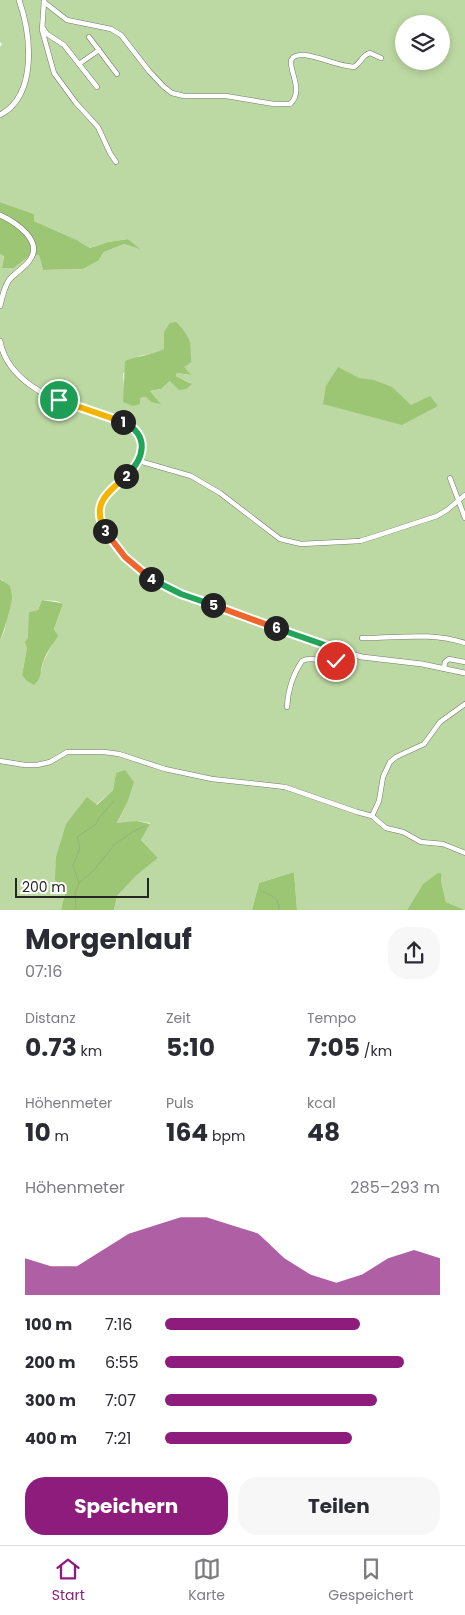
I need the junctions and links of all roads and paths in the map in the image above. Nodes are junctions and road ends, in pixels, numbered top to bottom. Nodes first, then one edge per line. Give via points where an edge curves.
1 (19, 0) edge
2 (44, 1) edge
3 (41, 26) junction
4 (89, 37) dead end
5 (99, 50) junction
6 (381, 58) dead end
7 (79, 64) junction
8 (117, 74) dead end
9 (97, 87) dead end
10 (0, 115) edge
11 (116, 162) dead end
12 (0, 215) edge
13 (0, 306) edge
14 (0, 341) edge
15 (139, 460) junction
16 (450, 478) dead end
17 (465, 495) edge
18 (459, 500) junction
19 (465, 518) edge
20 (362, 638) dead end
21 (465, 643) edge
22 (344, 652) junction
23 (465, 662) edge
24 (444, 668) junction
25 (465, 672) edge
26 (465, 704) edge
27 (287, 708) dead end
28 (0, 761) edge
29 (372, 816) junction
30 (465, 852) edge

1 - 10 street via 26,27 24,90 13,106
2 - 3 street
2 - 6 street via 67,20 118,32 164,87 178,95 226,96 260,103 290,104 297,89 290,66 294,57 311,56 354,67 367,54
3 - 7 street via 47,34 62,42
3 - 11 street via 56,77 98,127
4 - 5 street
5 - 7 street
5 - 8 street
7 - 9 street
12 - 13 street via 23,230 34,249 30,260 7,284
14 - 15 street via 9,365 31,385 59,400 132,428 141,443
15 - 18 street via 191,476 220,493 280,539 301,544 368,538 437,516
15 - 22 street via 103,498 99,511 106,532 131,564 181,594
16 - 18 street
17 - 18 street
18 - 19 street
20 - 21 street via 433,636
22 - 24 street
22 - 27 street via 336,661 329,663 311,659 302,661 293,677
23 - 24 street via 449,659
24 - 25 street
26 - 29 street via 440,722 424,744 390,762
28 - 29 street via 37,765 67,752 112,753 212,779 285,787
29 - 30 street via 386,828 403,832 424,843 446,845

